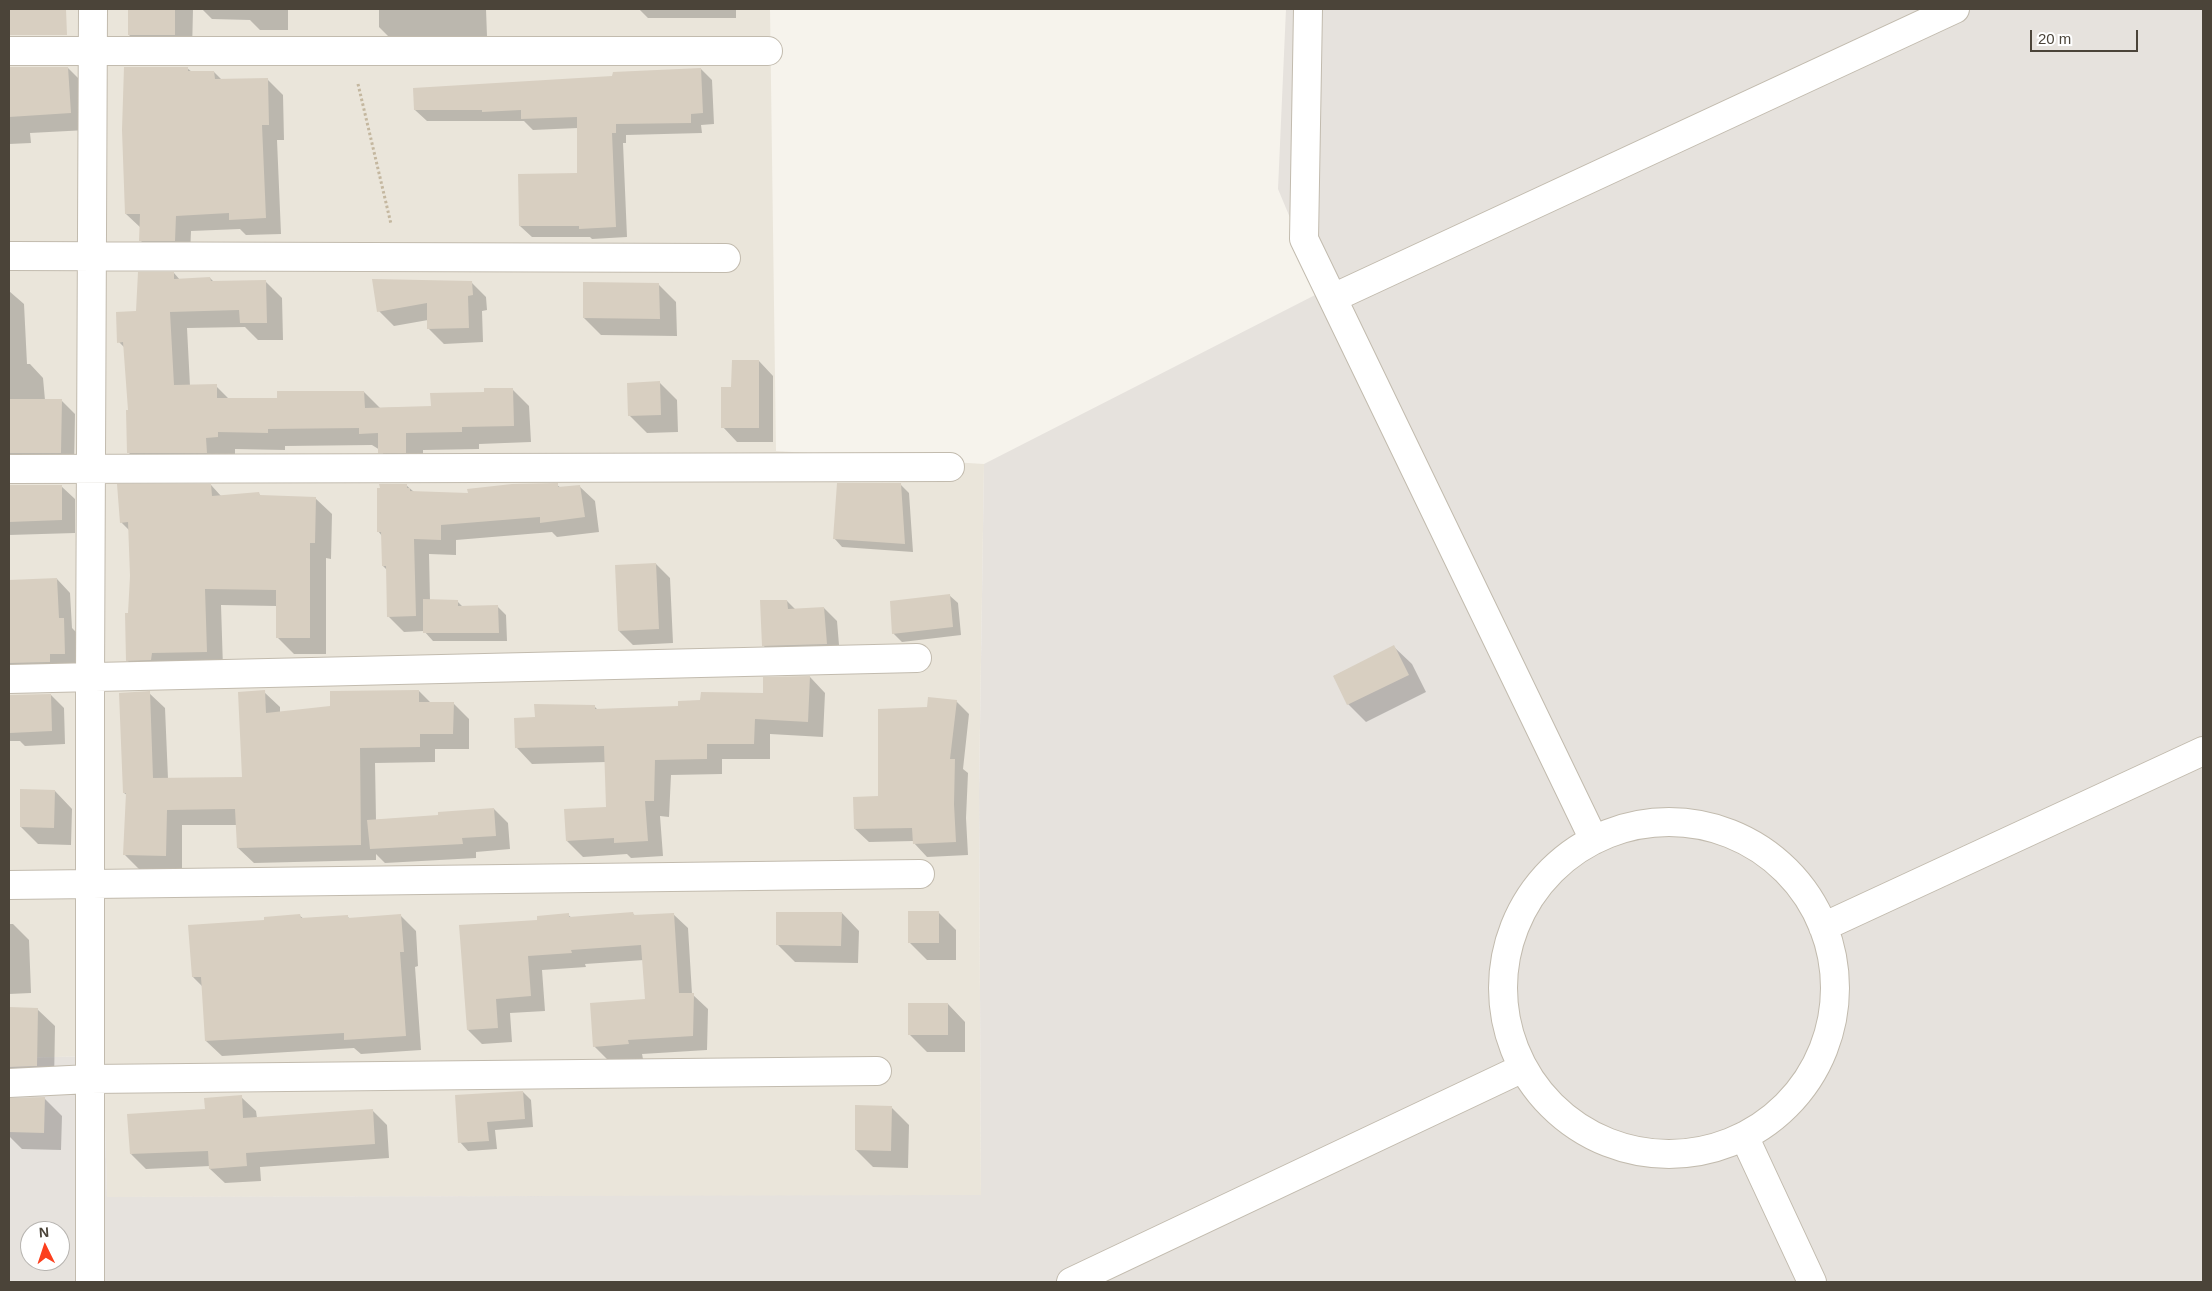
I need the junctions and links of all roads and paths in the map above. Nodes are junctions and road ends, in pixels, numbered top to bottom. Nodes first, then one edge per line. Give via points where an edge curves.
1 (93, 9) edge
2 (1308, 9) edge
3 (1955, 9) edge
4 (94, 50) junction
5 (9, 51) edge
6 (768, 51) dead end
7 (351, 52) junction
8 (9, 256) edge
9 (93, 256) junction
10 (399, 257) junction
11 (726, 258) dead end
12 (1333, 298) junction
13 (950, 467) dead end
14 (9, 468) edge
15 (92, 468) junction
16 (918, 658) dead end
17 (90, 677) junction
18 (9, 679) edge
19 (2203, 751) edge
20 (1594, 840) junction
21 (920, 874) dead end
22 (91, 884) junction
23 (9, 885) edge
24 (1823, 927) junction
25 (1523, 1068) junction
26 (877, 1070) dead end
27 (90, 1078) junction
28 (9, 1082) edge
29 (1744, 1136) junction
30 (90, 1282) edge
31 (1071, 1282) edge
32 (1812, 1282) edge

1 - 4 street
2 - 12 street via 1304,239
3 - 12 street
4 - 5 street
4 - 7 street
4 - 9 street
6 - 7 street
7 - 10 path
8 - 9 street
9 - 10 street
9 - 15 street
10 - 11 street
12 - 20 street
13 - 15 street
14 - 15 street
15 - 17 street
16 - 17 street
17 - 18 street
17 - 22 street
19 - 24 street
20 - 24 street via 1625,829 1657,823 1689,824 1721,831 1750,844 1777,862 1799,885
20 - 25 street via 1547,875 1515,925 1506,953 1502,983 1504,1013 1511,1042
21 - 22 street
22 - 23 street
22 - 27 street
24 - 29 street via 1835,973 1835,1005 1824,1049 1802,1088 1782,1110
25 - 29 street via 1540,1093 1561,1114 1585,1132 1613,1144 1642,1152 1672,1154 1702,1151
25 - 31 street
26 - 27 street
27 - 28 street
27 - 30 street
29 - 32 street

